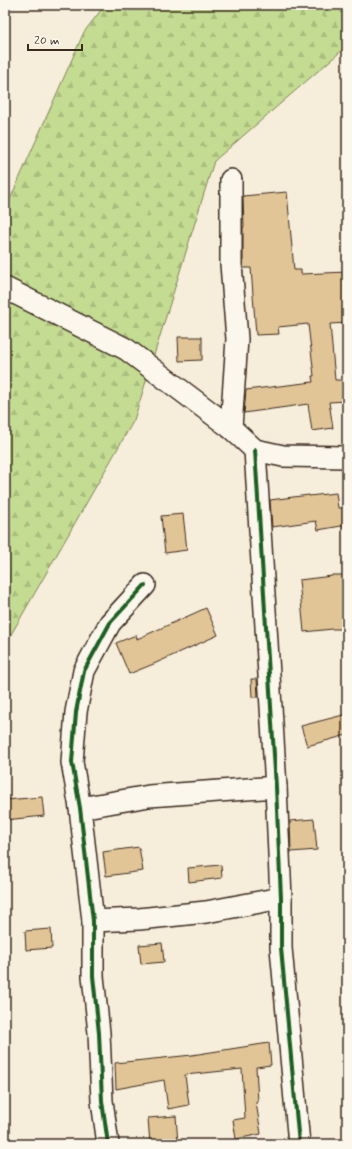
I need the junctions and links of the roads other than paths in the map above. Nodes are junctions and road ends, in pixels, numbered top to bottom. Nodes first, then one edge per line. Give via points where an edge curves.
1 (231, 180) dead end
2 (5, 288) edge
3 (231, 428) junction
4 (255, 450) junction
5 (347, 457) edge
6 (145, 585) dead end
7 (276, 787) junction
8 (80, 808) junction
9 (281, 898) junction
10 (93, 921) junction
11 (108, 1144) edge
12 (299, 1144) edge

1 - 3 street via 231,264 237,340
2 - 3 street via 126,349
3 - 4 street
4 - 5 street via 283,456
4 - 7 street
6 - 8 street via 110,624 84,671 76,712 72,762
7 - 8 street via 149,796
7 - 9 street
8 - 10 street
9 - 10 street via 206,912
9 - 12 street via 282,948
10 - 11 street via 93,976 100,1033 102,1101

